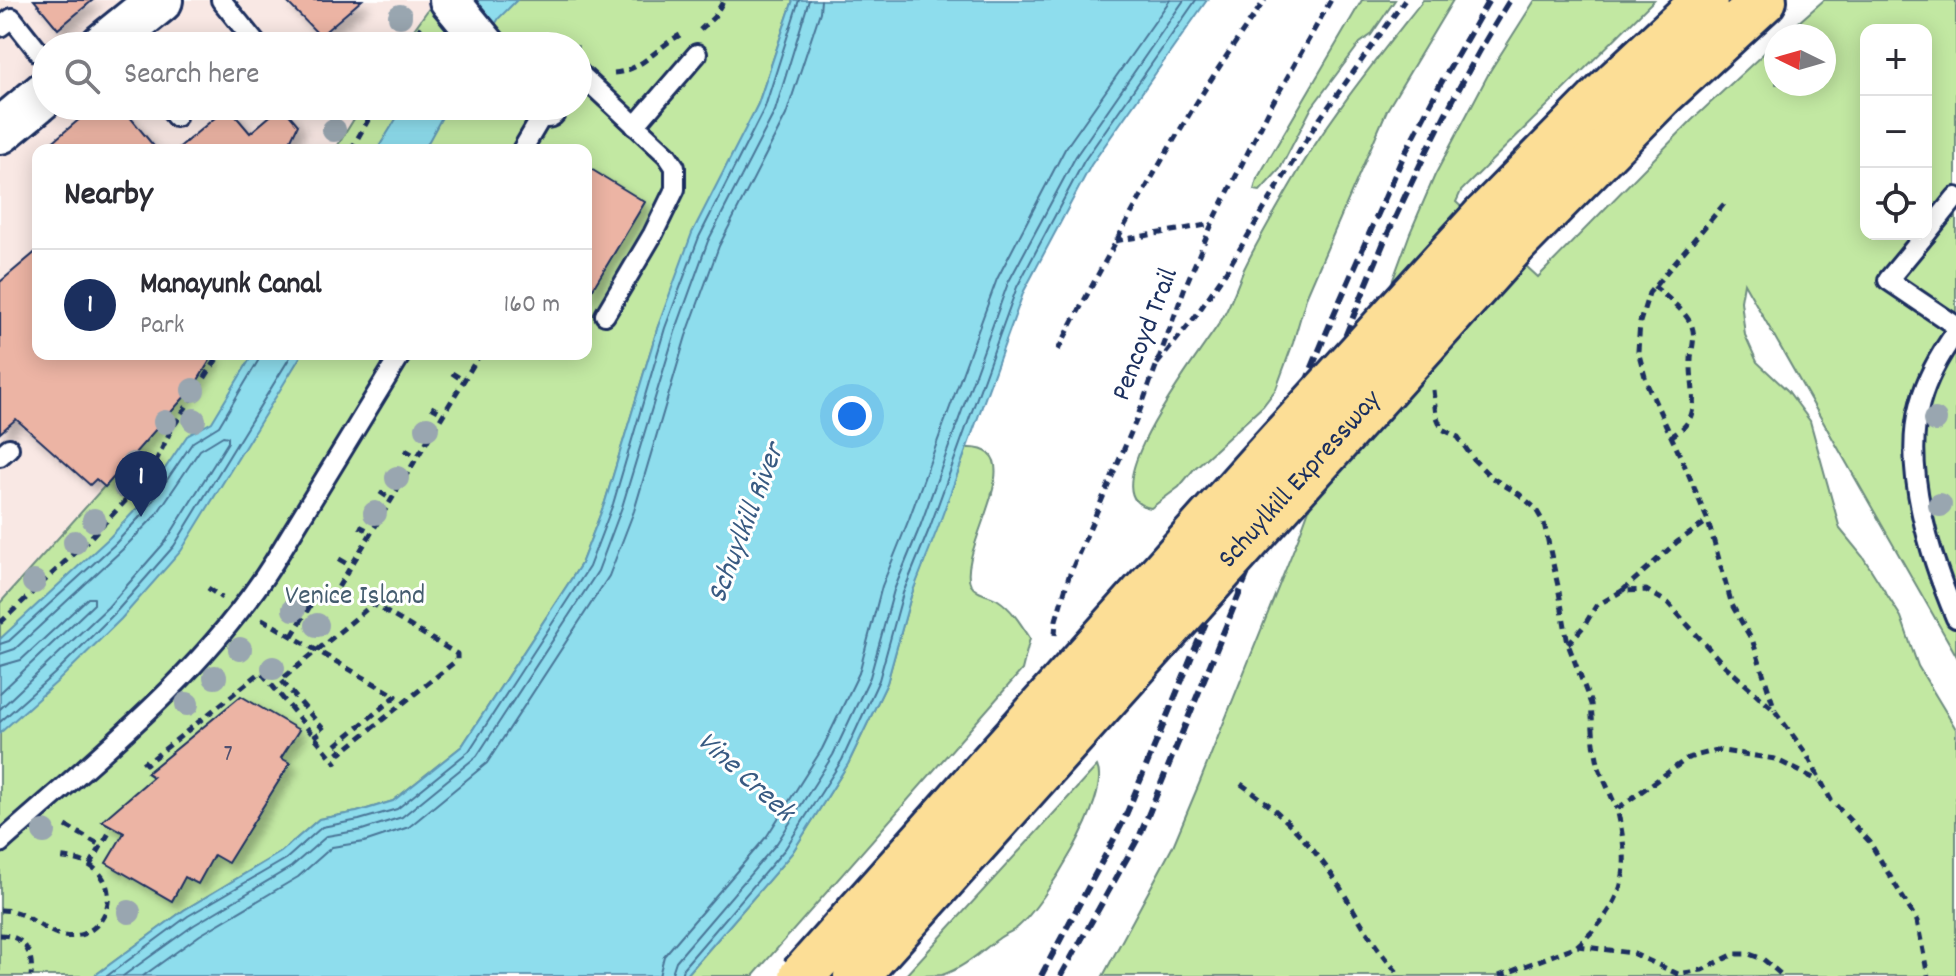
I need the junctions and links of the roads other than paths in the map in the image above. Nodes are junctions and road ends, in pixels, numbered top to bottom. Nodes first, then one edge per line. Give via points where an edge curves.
1 (160, 0) edge
2 (221, 0) edge
3 (1705, 0) edge
4 (1764, 0) edge
5 (442, 6) edge
6 (0, 27) edge
7 (124, 32) edge
8 (247, 32) edge
9 (472, 32) edge
10 (32, 43) edge
11 (697, 54) dead end
12 (592, 85) edge
13 (32, 105) edge
14 (539, 120) edge
15 (635, 126) junction
16 (0, 131) edge
17 (525, 144) edge
18 (1956, 197) edge
19 (1932, 227) edge
20 (1499, 231) junction
21 (1921, 240) edge
22 (605, 315) dead end
23 (1956, 329) edge
24 (397, 360) edge
25 (1956, 618) edge
26 (0, 843) edge
27 (802, 976) edge
28 (856, 976) edge

1 - 7 street
2 - 8 lane
3 - 20 highway, Schuylkill Expressway via 1618,81
4 - 20 highway, Schuylkill Expressway
5 - 9 street
6 - 10 lane via 12,18
11 - 15 lane
12 - 15 lane
13 - 16 street
14 - 17 lane
15 - 22 lane via 667,155 677,180 653,234
18 - 19 lane
20 - 27 highway, Schuylkill Expressway, bridge via 1259,464
20 - 28 highway, Schuylkill Expressway, bridge
21 - 23 lane via 1888,280
23 - 25 lane via 1920,403 1914,456 1937,567
24 - 26 lane via 241,612 179,681

